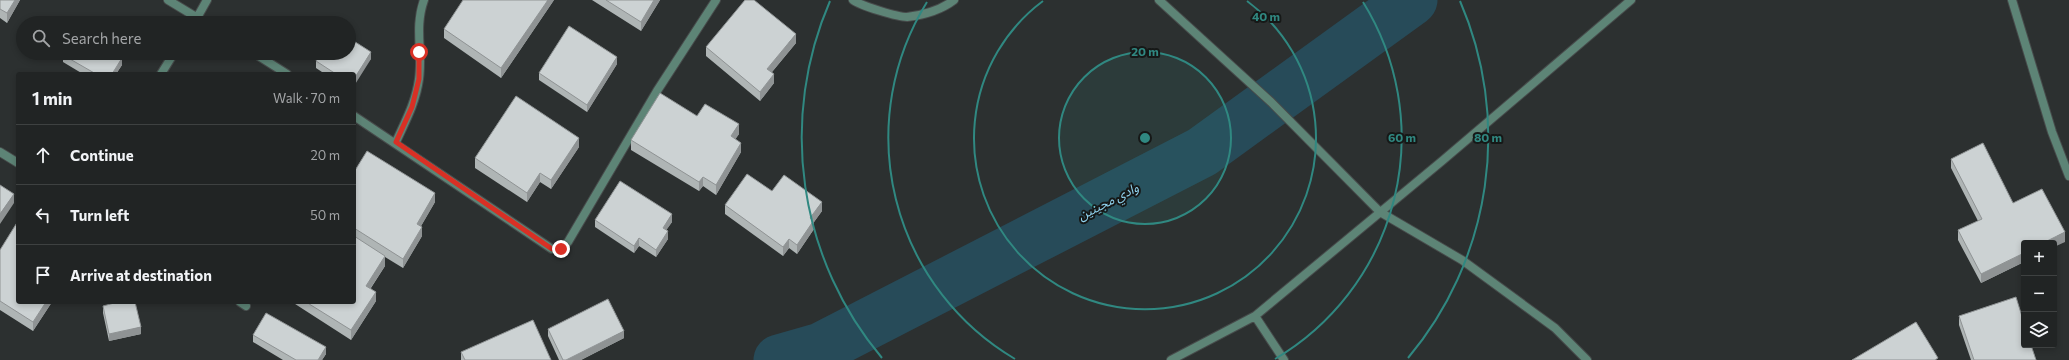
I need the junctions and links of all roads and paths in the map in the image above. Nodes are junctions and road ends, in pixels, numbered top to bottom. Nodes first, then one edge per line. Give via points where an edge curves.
1 (168, 0) edge
2 (207, 0) edge
3 (424, 0) edge
4 (716, 0) edge
5 (853, 0) edge
6 (954, 0) edge
7 (1159, 0) edge
8 (1630, 0) edge
9 (2012, 0) edge
10 (190, 16) edge
11 (197, 16) edge
12 (170, 60) edge
13 (265, 60) edge
14 (162, 72) edge
15 (284, 72) edge
16 (356, 117) edge
17 (396, 142) junction
18 (0, 152) edge
19 (16, 162) edge
20 (2069, 176) edge
21 (1380, 212) junction
22 (1255, 316) junction
23 (1171, 360) edge
24 (1284, 360) edge
25 (1587, 360) edge

1 - 10 street
2 - 11 street
3 - 17 street via 418,16 419,79 412,107
4 - 17 street via 656,92 568,242 561,249 552,249
5 - 6 street via 860,5 906,17 942,8
7 - 21 street via 1271,102
8 - 21 street
9 - 20 street via 2052,132
12 - 14 street
13 - 15 street
16 - 17 street
18 - 19 street
21 - 22 street
21 - 25 street via 1462,260 1555,328
22 - 23 street
22 - 24 street

